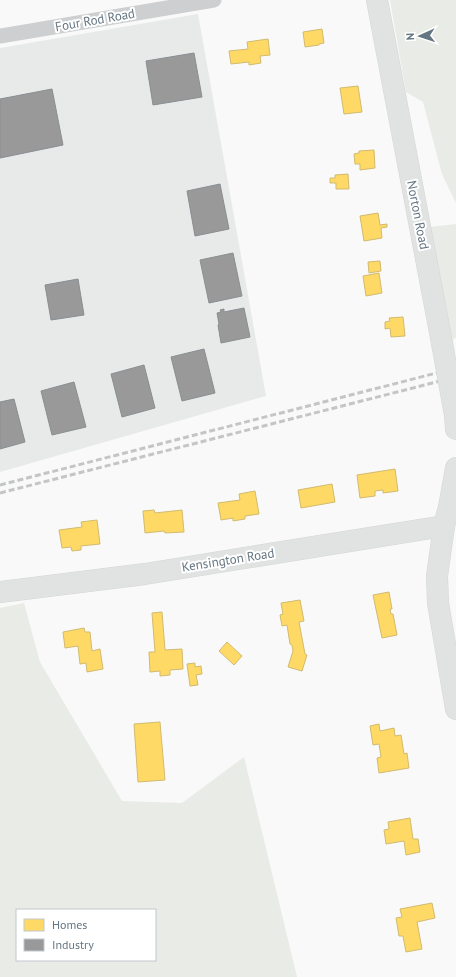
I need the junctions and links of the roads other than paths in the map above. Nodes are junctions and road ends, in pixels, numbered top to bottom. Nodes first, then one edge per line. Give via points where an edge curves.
1 (214, 0) edge
2 (377, 0) edge
3 (0, 36) edge
4 (455, 422) edge
5 (456, 468) edge
6 (450, 525) edge
7 (0, 592) edge
8 (456, 709) edge

1 - 3 street, Four Rod Road
2 - 4 main road, Norton Road, bridge
5 - 6 main road via 449,507
6 - 7 main road, Kensington Road via 145,574
6 - 8 main road via 437,576 438,603

